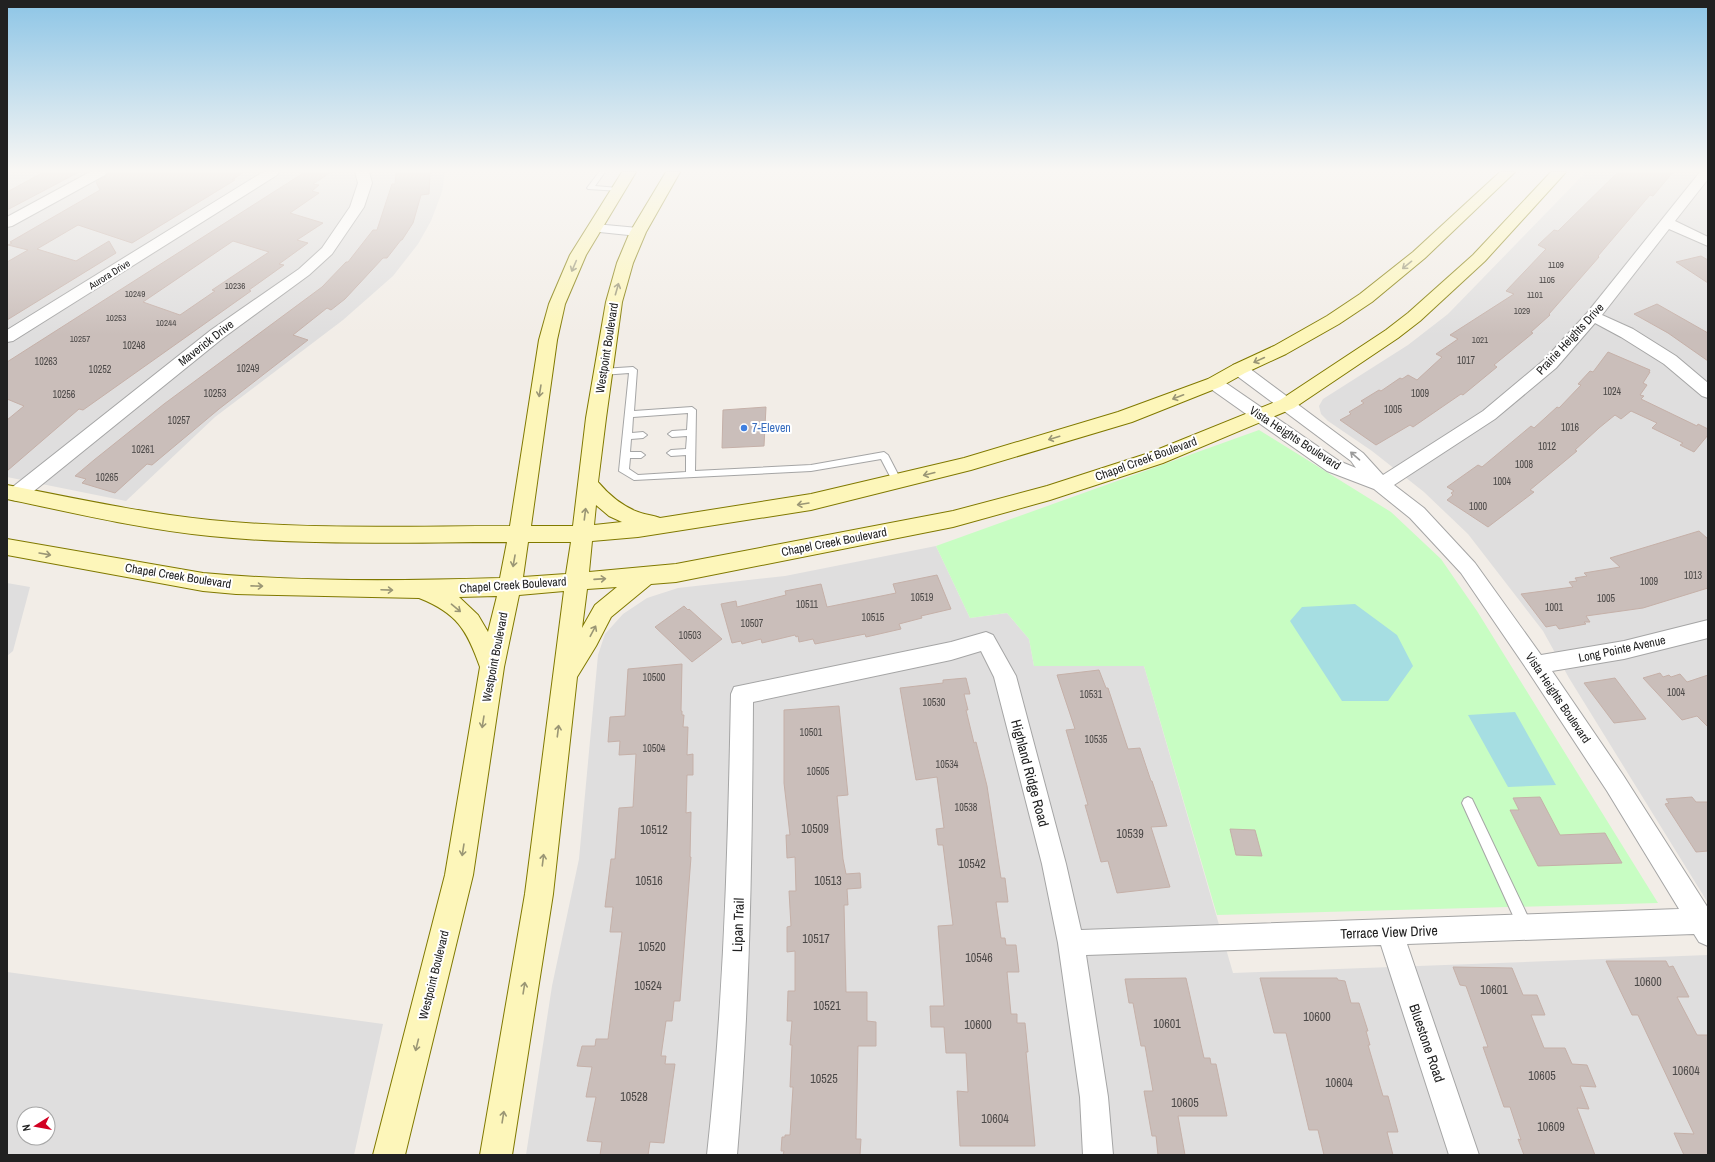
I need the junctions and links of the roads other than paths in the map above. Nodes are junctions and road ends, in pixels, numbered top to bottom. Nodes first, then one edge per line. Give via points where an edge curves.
1 (185, 226) edge
2 (344, 226) edge
3 (641, 226) edge
4 (1451, 226) edge
5 (1509, 226) edge
6 (1664, 226) edge
7 (1674, 226) edge
8 (595, 228) joint
9 (638, 232) junction
10 (1708, 242) edge
11 (1593, 316) junction
12 (7, 337) edge
13 (1239, 369) junction
14 (602, 372) junction
15 (1214, 383) junction
16 (1708, 392) edge
17 (1287, 404) junction
18 (629, 414) junction
19 (1260, 415) junction
20 (691, 433) junction
21 (672, 434) dead end
22 (643, 435) dead end
23 (627, 436) junction
24 (691, 452) junction
25 (671, 453) dead end
26 (626, 455) junction
27 (641, 455) dead end
28 (690, 475) junction
29 (897, 482) junction
30 (589, 484) junction
31 (1381, 485) junction
32 (12, 493) edge
33 (668, 524) junction
34 (519, 534) junction
35 (582, 534) junction
36 (7, 547) edge
37 (645, 576) junction
38 (577, 581) junction
39 (510, 587) junction
40 (422, 590) junction
41 (1708, 629) edge
42 (1536, 665) junction
43 (492, 667) junction
44 (564, 676) junction
45 (742, 694) joint
46 (1468, 803) dead end
47 (1706, 925) edge
48 (1526, 927) junction
49 (1390, 932) junction
50 (1071, 943) junction
51 (389, 1155) edge
52 (496, 1155) edge
53 (722, 1155) edge
54 (1098, 1155) edge
55 (1464, 1155) edge

1 - 12 street, Aurora Drive
2 - 32 street, Maverick Drive via 322,255 298,277 217,334
3 - 9 main road, Westpoint Boulevard
4 -> 13 main road via 1420,255 1366,298 1280,350
5 - 17 main road, Chapel Creek Boulevard via 1479,258 1414,317
6 - 11 street, Prairie Heights Drive
7 - 10 street
8 - 9 street
8 -> 34 main road, Westpoint Boulevard via 578,255 557,304 548,340
14 -> 9 main road, Westpoint Boulevard via 614,302 625,263
11 - 16 street via 1670,360
11 - 31 street, Prairie Heights Drive via 1550,364 1489,414
13 - 15 main road
13 - 17 street, Vista Heights Boulevard
14 - 18 lane via 633,370
14 - 30 main road, Westpoint Boulevard
15 - 19 street, Vista Heights Boulevard
15 -> 29 main road via 1125,417 964,465
17 - 19 main road, Chapel Creek Boulevard
31 -> 17 street, Vista Heights Boulevard via 1358,457
18 - 20 lane via 692,410
18 - 23 lane
19 - 31 street, Vista Heights Boulevard via 1333,466
19 - 37 main road, Chapel Creek Boulevard via 1156,458 1050,494 953,519 676,573
20 - 21 lane
20 - 24 lane
22 - 23 lane
23 - 26 lane
24 - 25 lane
24 - 28 lane
26 - 27 lane
26 - 28 lane via 624,471 637,478
28 - 29 lane via 811,468 884,455
29 -> 33 main road via 811,502
30 - 33 main road via 601,500 619,512 642,522
35 -> 30 main road, Westpoint Boulevard
31 - 42 street, Vista Heights Boulevard via 1417,513 1468,568
32 - 34 main road via 136,518 210,528 312,534
33 - 35 main road
34 - 35 main road
34 -> 39 main road, Westpoint Boulevard
35 - 38 main road, Westpoint Boulevard
36 -> 40 main road, Chapel Creek Boulevard via 203,582
38 -> 37 main road, Chapel Creek Boulevard
44 -> 37 main road via 603,611
38 - 39 main road, Chapel Creek Boulevard
38 - 44 main road, Westpoint Boulevard
39 - 40 main road, Chapel Creek Boulevard
39 - 43 main road, Westpoint Boulevard
40 -> 43 main road via 457,607 469,620 483,642
41 - 42 street, Long Pointe Avenue via 1624,650
42 - 47 street, Vista Heights Boulevard
43 -> 51 main road, Westpoint Boulevard via 459,876
52 -> 44 main road, Westpoint Boulevard via 539,894
45 - 50 street, Highland Ridge Road via 944,653 986,641 1005,676 1054,864
45 - 53 street, Lipan Trail via 740,895 729,1090
46 - 48 lane
47 - 48 street, Terrace View Drive
48 - 49 street, Terrace View Drive
49 - 50 street, Terrace View Drive
49 - 55 street, Bluestone Road
50 - 54 street, Highland Ridge Road via 1094,1097

